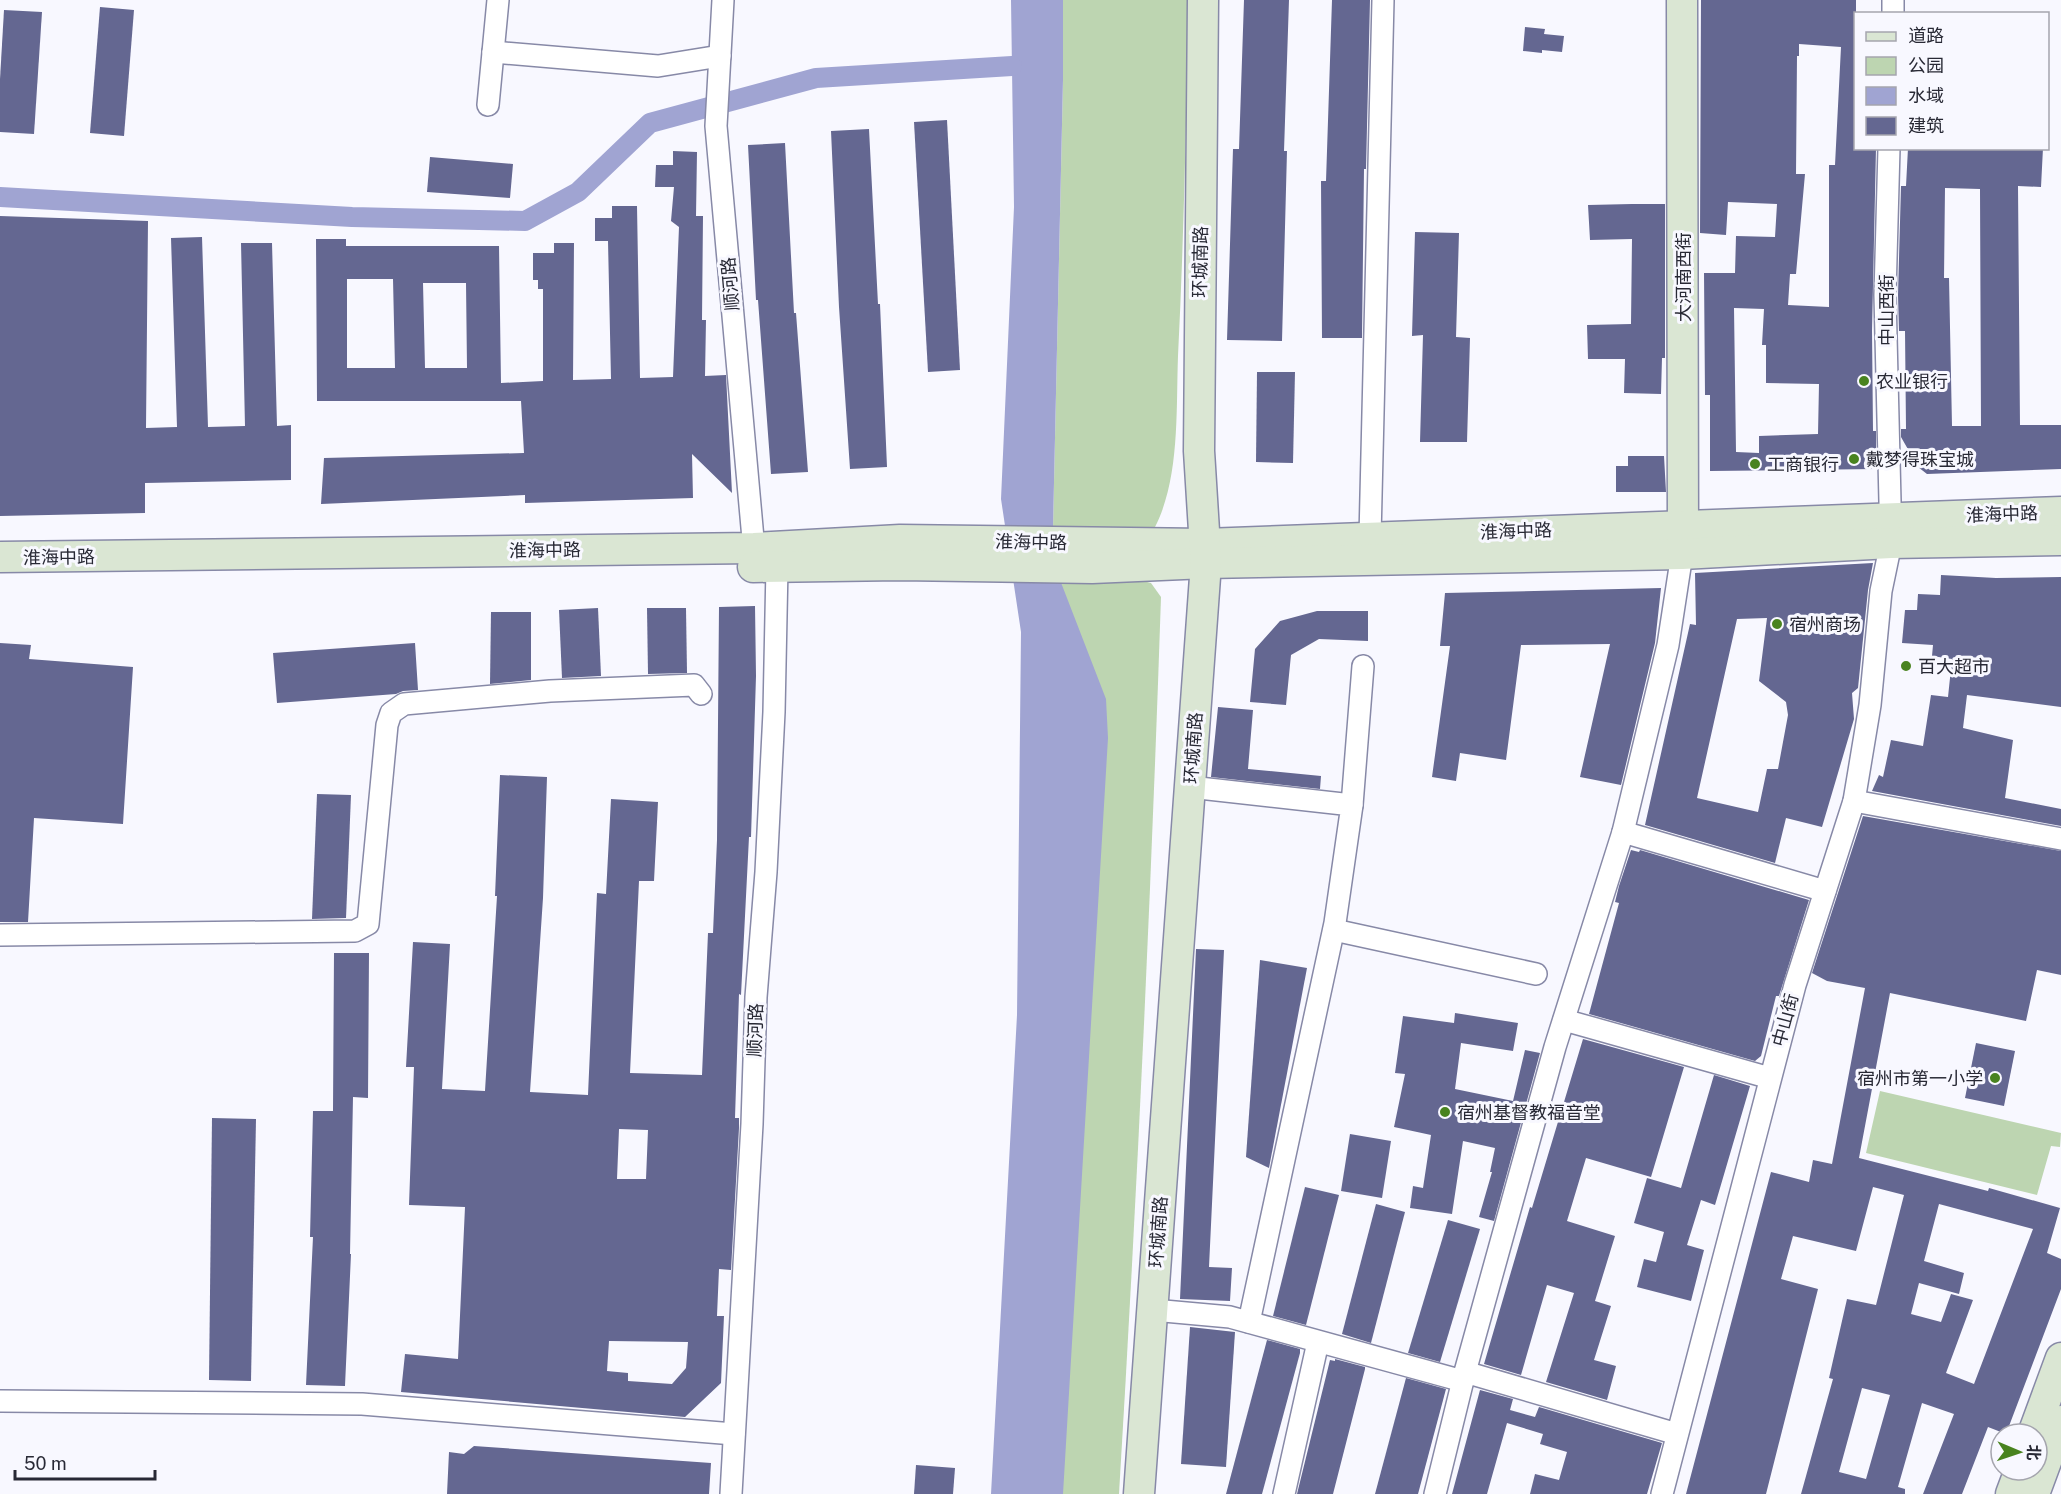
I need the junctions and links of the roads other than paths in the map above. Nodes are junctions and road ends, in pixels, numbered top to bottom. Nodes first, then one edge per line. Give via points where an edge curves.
1 (498, 0) edge
2 (723, 0) edge
3 (1203, 0) edge
4 (1383, 0) edge
5 (1682, 0) edge
6 (493, 52) junction
7 (719, 60) junction
8 (488, 105) dead end
9 (1889, 150) edge
10 (2061, 512) edge
11 (1890, 530) junction
12 (1370, 537) junction
13 (1683, 540) junction
14 (2061, 540) edge
15 (1206, 553) junction
16 (0, 557) edge
17 (762, 561) junction
18 (0, 576) edge
19 (1363, 666) dead end
20 (701, 694) dead end
21 (1190, 787) junction
22 (1854, 801) junction
23 (1352, 804) junction
24 (1623, 832) junction
25 (2061, 839) edge
26 (1825, 891) junction
27 (1334, 930) junction
28 (0, 935) edge
29 (1536, 974) dead end
30 (1564, 1020) junction
31 (1770, 1078) junction
32 (1153, 1310) junction
33 (1249, 1322) junction
34 (1318, 1342) junction
35 (2061, 1358) edge
36 (1464, 1377) junction
37 (0, 1401) edge
38 (2061, 1421) edge
39 (2037, 1422) edge
40 (734, 1434) junction
41 (1677, 1434) junction
42 (731, 1494) edge
43 (1139, 1494) edge
44 (1284, 1494) edge
45 (1434, 1494) edge
46 (1662, 1494) edge
47 (2034, 1494) edge

1 - 6 street
2 - 7 street, 顺河路
3 - 15 main road, 环城南路 via 1199,451
4 - 12 street
5 - 13 main road, 大河南西街
6 - 7 street via 658,66
6 - 8 street
7 - 17 street, 顺河路 via 716,126
9 - 11 street, 中山西街 via 1885,295
10 - 11 main road, 淮海中路
11 - 13 main road, 淮海中路
11 - 14 main road, 淮海中路
11 - 22 street, 中山街 via 1870,705
12 - 13 main road, 淮海中路
12 - 15 main road, 淮海中路
13 - 15 main road, 淮海中路
13 - 24 street via 1668,645
15 - 17 main road, 淮海中路 via 999,554 900,565
15 - 21 main road, 环城南路
16 - 17 main road, 淮海中路
17 - 18 main road, 淮海中路
17 - 40 street, 顺河路 via 774,712
19 - 23 street
20 - 28 street via 694,685 550,691 404,704 392,713 387,725 368,924 355,931
21 - 23 street
21 - 32 main road, 环城南路
22 - 25 street
22 - 26 street, 中山街
23 - 27 street
24 - 26 street
24 - 30 street
26 - 31 street, 中山街
27 - 29 street
27 - 33 street
30 - 31 street
30 - 36 street
31 - 41 street, 中山街
32 - 33 street
32 - 43 main road, 环城南路
33 - 34 street
34 - 36 street
34 - 44 street
35 - 39 main road
36 - 41 street
36 - 45 street
37 - 40 street via 362,1404
38 - 47 main road
40 - 42 street, 顺河路
41 - 46 street, 中山街

